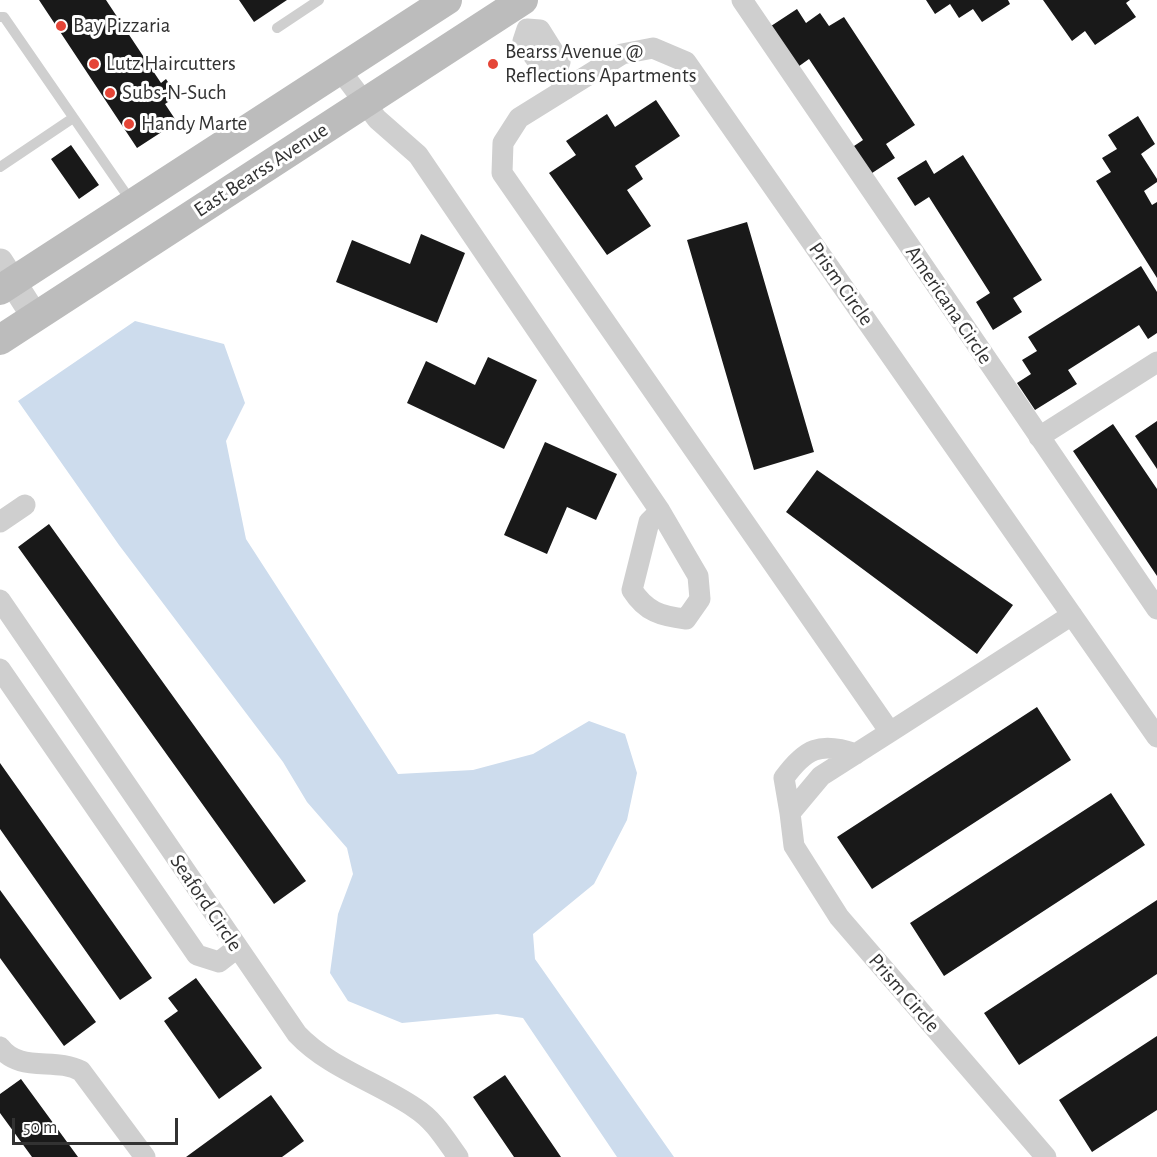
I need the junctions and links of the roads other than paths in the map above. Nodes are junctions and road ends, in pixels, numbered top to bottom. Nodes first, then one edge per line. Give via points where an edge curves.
1 (320, 0) edge
2 (447, 0) edge
3 (742, 0) edge
4 (518, 9) edge
5 (0, 17) edge
6 (277, 28) dead end
7 (340, 70) junction
8 (561, 81) junction
9 (364, 103) junction
10 (73, 118) junction
11 (0, 167) edge
12 (133, 204) junction
13 (4, 278) edge
14 (35, 317) junction
15 (0, 340) edge
16 (1157, 362) edge
17 (1039, 436) junction
18 (25, 505) dead end
19 (660, 511) junction
20 (0, 522) edge
21 (0, 600) edge
22 (1157, 609) edge
23 (1072, 615) junction
24 (0, 669) edge
25 (890, 732) junction
26 (1157, 737) edge
27 (856, 754) junction
28 (790, 813) junction
29 (237, 948) junction
30 (0, 1047) edge
31 (145, 1157) edge
32 (458, 1157) edge
33 (1046, 1157) edge

1 - 6 lane
2 - 7 main road, East Bearss Avenue
3 - 17 street, Americana Circle
4 - 8 street via 540,30 560,62
4 - 9 main road, East Bearss Avenue
5 - 10 lane
7 - 9 street
7 - 12 main road, East Bearss Avenue
8 - 23 street, Prism Circle via 622,54 654,48 686,62
8 - 25 street, Prism Circle via 519,118 504,143 502,173
9 - 14 main road, East Bearss Avenue
9 - 19 street via 418,155
10 - 11 lane
10 - 12 lane
12 - 13 main road, East Bearss Avenue
13 - 14 street
14 - 15 main road, East Bearss Avenue
16 - 17 street
17 - 22 street, Americana Circle
18 - 20 street
19 - 19 street via 699,576 700,599 686,619 661,616 641,605 632,590 649,522
21 - 29 street, Seaford Circle
23 - 25 street
23 - 26 street, Prism Circle
24 - 29 street via 197,955 219,962
25 - 27 street
27 - 28 street via 821,776
27 - 28 street, Prism Circle via 821,747 798,759 784,778
28 - 33 street, Prism Circle via 794,846 839,917
29 - 32 street, Seaford Circle via 307,1044 415,1108 436,1125
30 - 31 street via 12,1059 72,1065 81,1071

